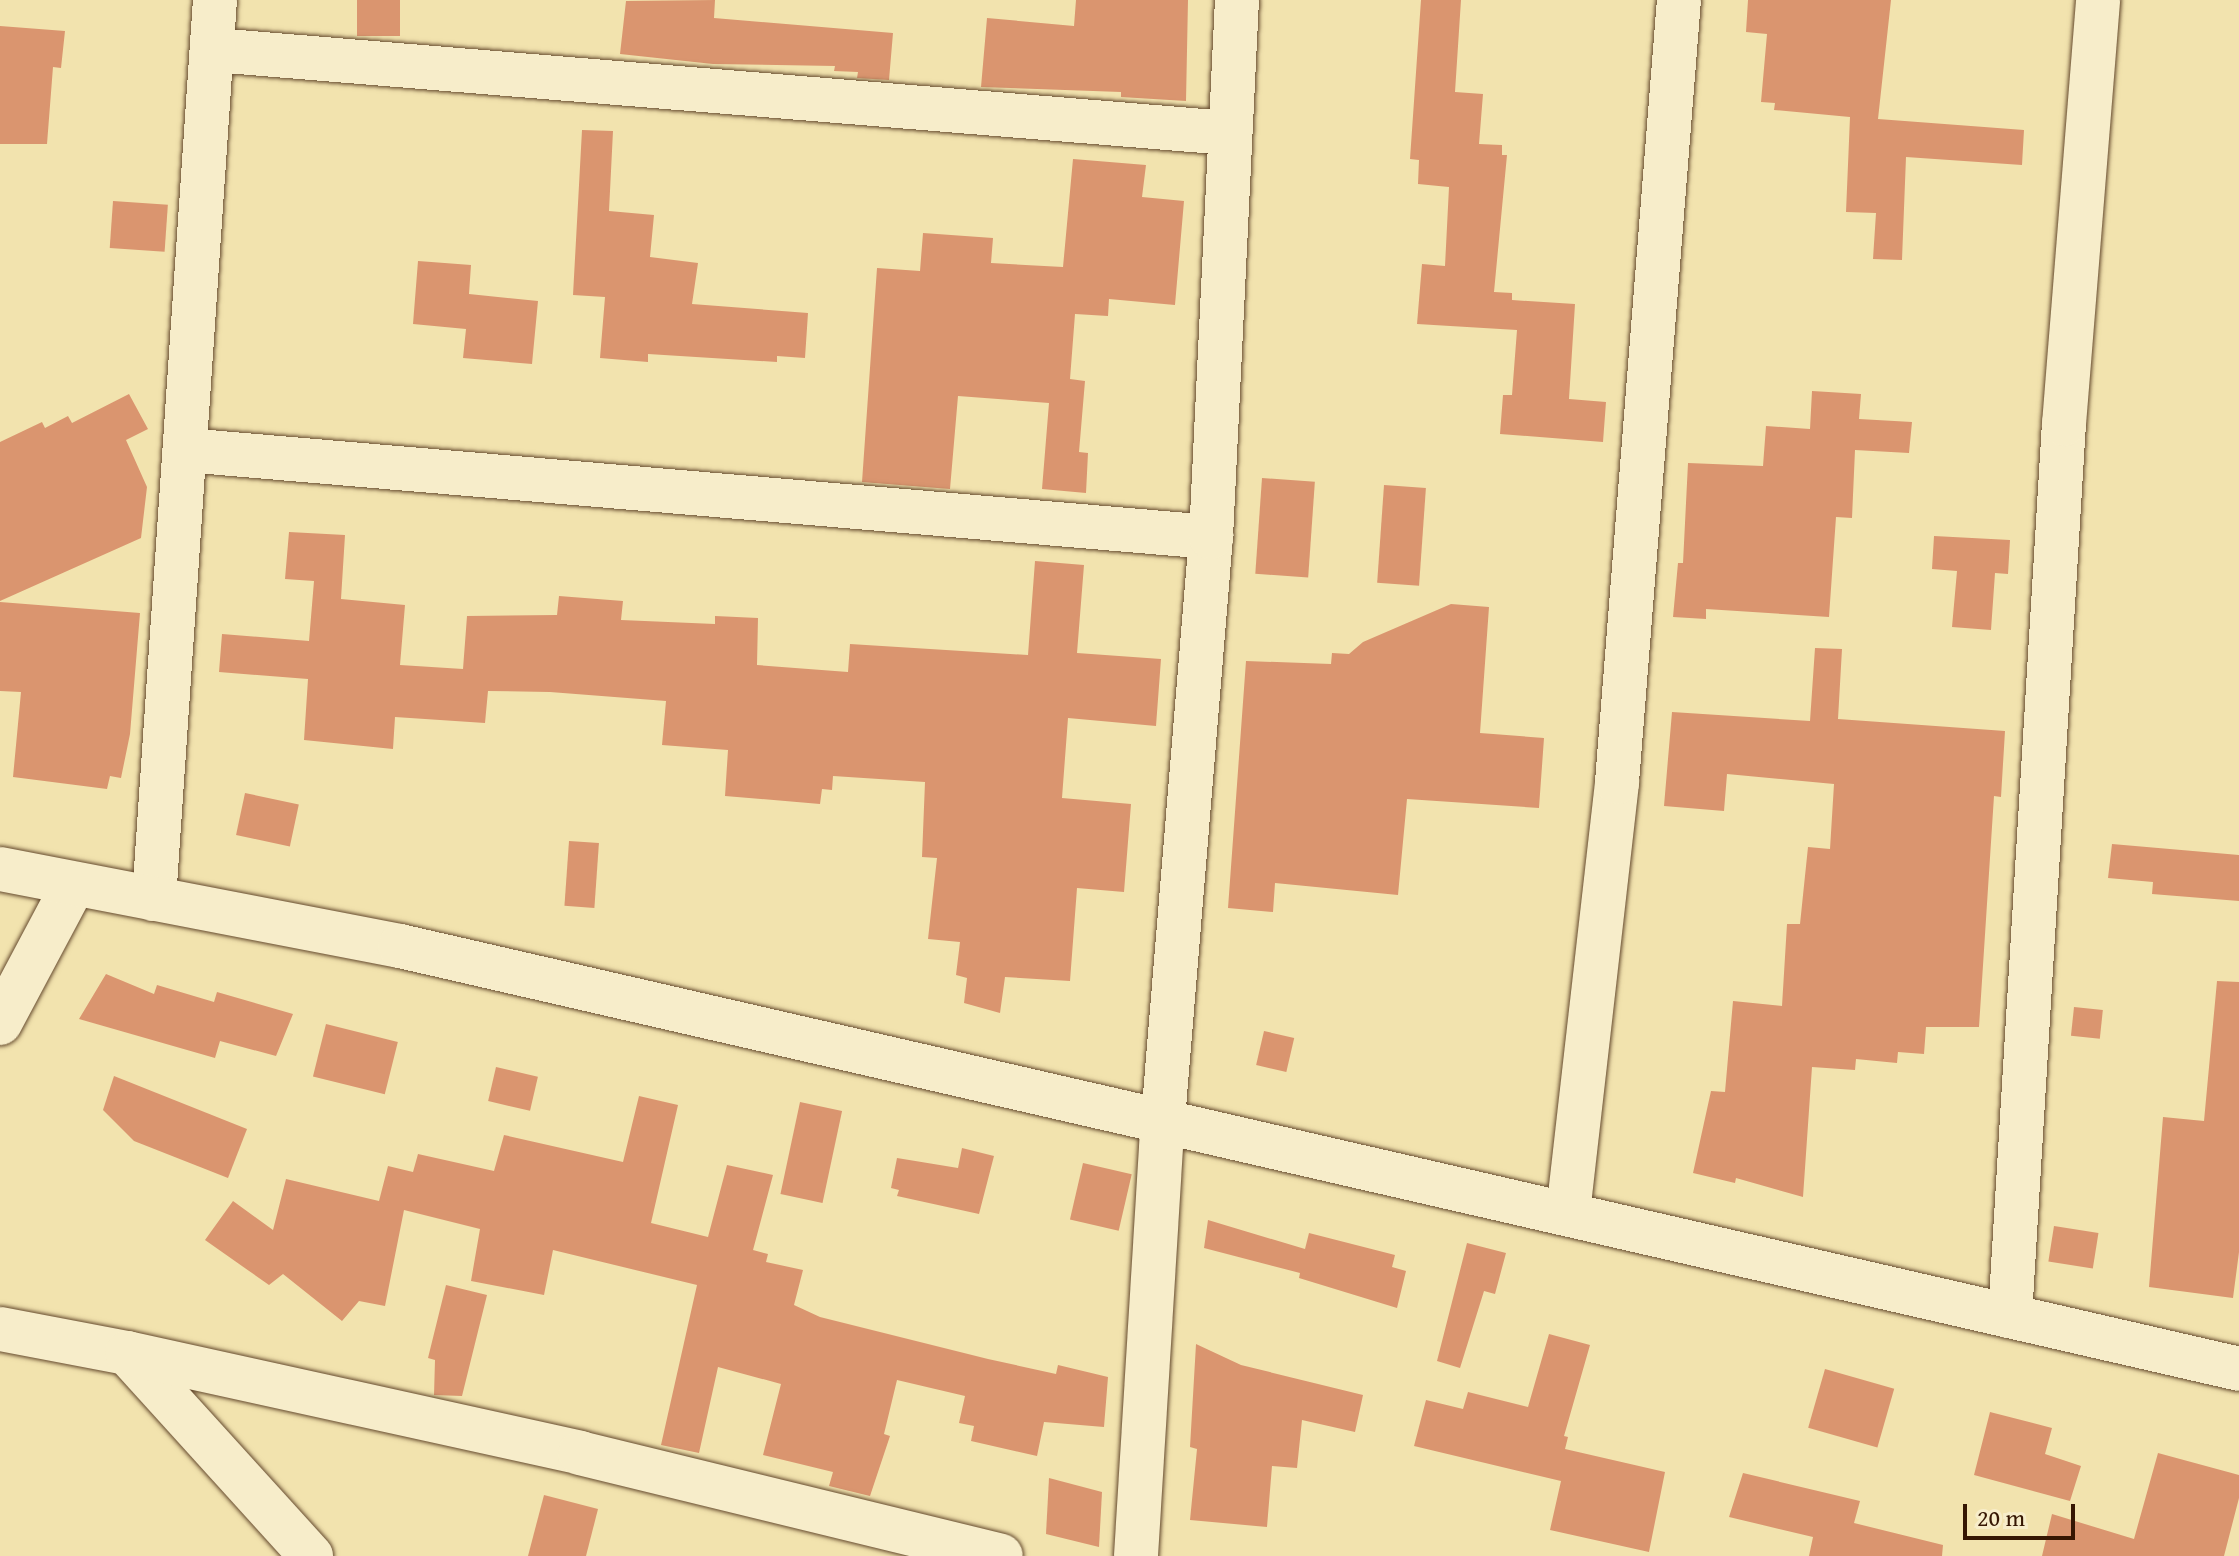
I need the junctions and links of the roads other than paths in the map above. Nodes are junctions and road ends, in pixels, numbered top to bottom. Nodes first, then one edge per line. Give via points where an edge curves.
1 (215, 0) edge
2 (1237, 0) edge
3 (1679, 0) edge
4 (2098, 0) edge
5 (214, 50) junction
6 (1227, 133) junction
7 (185, 450) junction
8 (1211, 537) junction
9 (0, 869) edge
10 (74, 884) junction
11 (154, 899) junction
12 (0, 1023) edge
13 (1163, 1119) junction
14 (1568, 1213) junction
15 (2010, 1316) junction
16 (0, 1329) edge
17 (127, 1353) junction
18 (2239, 1369) edge
19 (311, 1556) edge
20 (1001, 1556) edge
21 (1136, 1556) edge

1 - 5 street
2 - 6 street
3 - 14 street via 1617,782
4 - 15 street via 2064,424
5 - 6 street
5 - 7 street
6 - 8 street via 1227,294
7 - 8 street
7 - 11 street
8 - 13 street
9 - 10 street
10 - 11 street
10 - 12 street
11 - 13 street via 400,946
13 - 14 street
13 - 21 street
14 - 15 street
15 - 18 street
16 - 17 street
17 - 19 street
17 - 20 street via 580,1453

